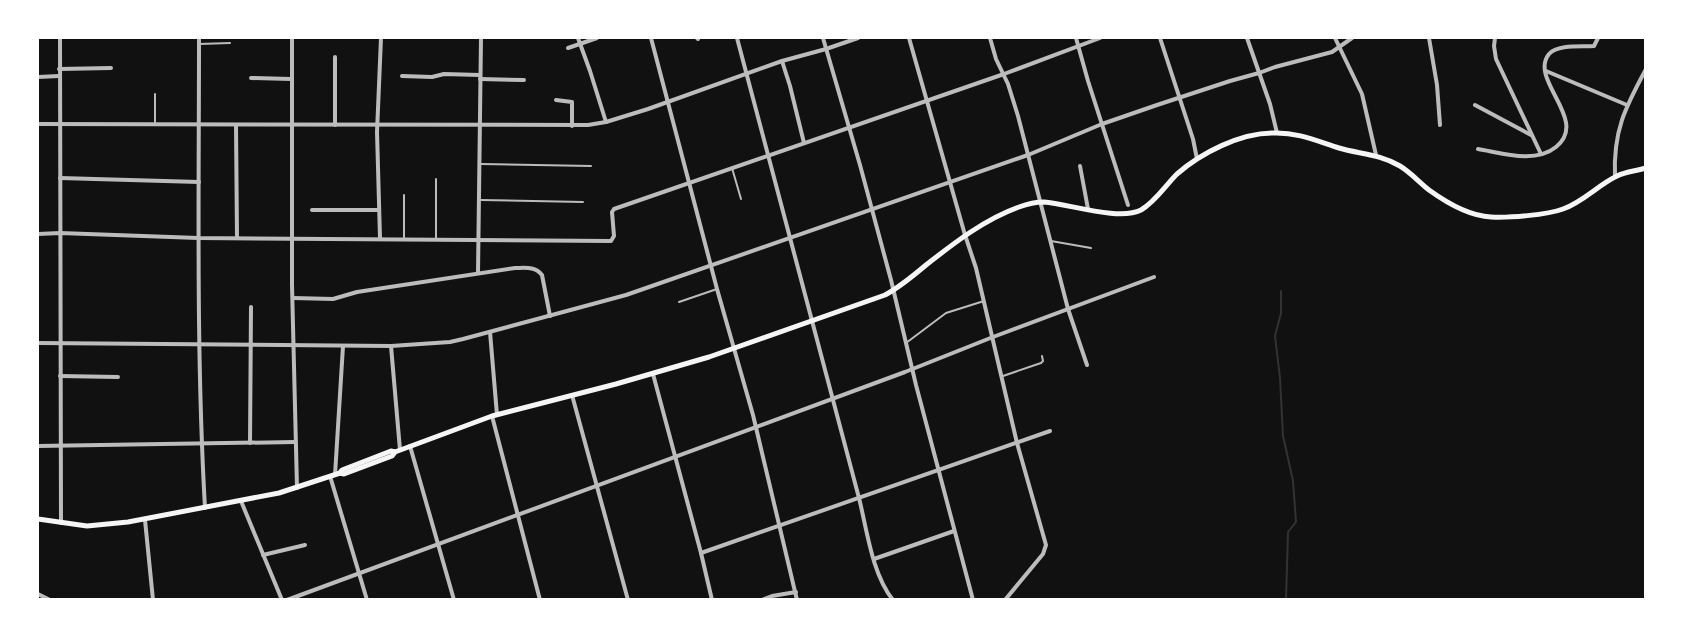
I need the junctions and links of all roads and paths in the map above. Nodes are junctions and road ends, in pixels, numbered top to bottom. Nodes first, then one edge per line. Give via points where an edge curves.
1 (60, 38) edge
2 (199, 38) edge
3 (292, 38) edge
4 (381, 38) edge
5 (481, 38) edge
6 (578, 38) edge
7 (597, 38) edge
8 (651, 38) edge
9 (737, 38) edge
10 (823, 38) edge
11 (858, 38) edge
12 (909, 38) edge
13 (990, 38) edge
14 (1076, 38) edge
15 (1100, 38) edge
16 (1160, 38) edge
17 (1247, 38) edge
18 (1336, 38) edge
19 (1352, 38) edge
20 (1429, 38) edge
21 (1495, 38) edge
22 (1598, 38) edge
23 (580, 43) junction
24 (199, 44) junction
25 (230, 44) dead end
26 (1078, 46) junction
27 (568, 48) dead end
28 (1340, 48) junction
29 (826, 49) junction
30 (335, 57) dead end
31 (782, 61) junction
32 (111, 68) dead end
33 (1646, 68) edge
34 (59, 69) junction
35 (1546, 71) junction
36 (1259, 73) junction
37 (747, 74) junction
38 (1004, 74) junction
39 (59, 76) junction
40 (402, 76) dead end
41 (38, 77) edge
42 (480, 77) junction
43 (251, 78) dead end
44 (292, 79) junction
45 (524, 80) dead end
46 (155, 94) dead end
47 (1179, 98) junction
48 (556, 100) dead end
49 (668, 101) junction
50 (927, 101) junction
51 (1627, 104) junction
52 (1475, 105) dead end
53 (606, 122) junction
54 (38, 124) edge
55 (60, 124) junction
56 (1102, 124) junction
57 (155, 125) junction
58 (199, 125) junction
59 (236, 125) junction
60 (292, 125) junction
61 (335, 125) junction
62 (377, 125) junction
63 (481, 125) junction
64 (1440, 125) dead end
65 (572, 126) junction
66 (849, 127) junction
67 (1277, 133) junction
68 (1531, 135) junction
69 (804, 143) junction
70 (1478, 149) dead end
71 (1541, 154) junction
72 (769, 155) junction
73 (1028, 155) junction
74 (1376, 155) junction
75 (1197, 159) junction
76 (480, 164) junction
77 (591, 166) dead end
78 (1080, 166) dead end
79 (732, 168) junction
80 (1646, 168) edge
81 (1615, 176) junction
82 (60, 178) junction
83 (436, 178) dead end
84 (199, 182) junction
85 (690, 182) junction
86 (950, 182) junction
87 (404, 195) dead end
88 (741, 199) dead end
89 (480, 200) junction
90 (583, 202) dead end
91 (1041, 202) junction
92 (1128, 205) dead end
93 (872, 209) junction
94 (1088, 209) junction
95 (312, 210) dead end
96 (379, 210) junction
97 (60, 233) junction
98 (38, 234) edge
99 (965, 235) junction
100 (791, 237) junction
101 (198, 238) junction
102 (237, 238) junction
103 (293, 238) junction
104 (380, 238) junction
105 (404, 238) junction
106 (436, 239) junction
107 (479, 239) junction
108 (1051, 241) junction
109 (1091, 248) dead end
110 (710, 264) junction
111 (478, 274) junction
112 (1154, 277) dead end
113 (717, 289) junction
114 (893, 291) junction
115 (293, 298) junction
116 (679, 302) dead end
117 (984, 302) junction
118 (251, 307) dead end
119 (1068, 309) junction
120 (550, 316) junction
121 (813, 320) junction
122 (490, 332) junction
123 (993, 337) junction
124 (38, 343) edge
125 (906, 343) junction
126 (60, 344) junction
127 (200, 344) junction
128 (250, 344) junction
129 (294, 344) junction
130 (342, 346) junction
131 (391, 346) junction
132 (733, 348) junction
133 (1042, 356) dead end
134 (1087, 364) dead end
135 (912, 370) junction
136 (653, 374) junction
137 (60, 376) junction
138 (118, 376) dead end
139 (1001, 377) junction
140 (572, 395) junction
141 (833, 398) junction
142 (495, 415) junction
143 (755, 427) junction
144 (1050, 431) dead end
145 (295, 442) junction
146 (250, 443) junction
147 (1017, 443) junction
148 (201, 444) junction
149 (38, 446) edge
150 (61, 446) junction
151 (410, 446) junction
152 (398, 451) junction
153 (675, 457) junction
154 (938, 470) junction
155 (335, 474) junction
156 (597, 486) junction
157 (297, 488) junction
158 (859, 498) junction
159 (241, 501) junction
160 (205, 508) junction
161 (518, 516) junction
162 (38, 519) edge
163 (145, 520) junction
164 (61, 523) junction
165 (778, 526) junction
166 (954, 531) junction
167 (439, 544) junction
168 (305, 545) dead end
169 (701, 553) junction
170 (263, 555) junction
171 (874, 559) junction
172 (360, 574) junction
173 (796, 592) junction
174 (38, 594) edge
175 (155, 599) edge
176 (50, 600) edge
177 (282, 600) edge
178 (287, 600) edge
179 (367, 600) edge
180 (454, 600) edge
181 (540, 600) edge
182 (628, 600) edge
183 (712, 600) edge
184 (762, 600) edge
185 (797, 600) edge
186 (893, 600) edge
187 (973, 600) edge
188 (1005, 600) edge

1 - 34 street
2 - 24 street
3 - 44 street
4 - 62 street
5 - 42 street
6 - 23 street
7 - 23 street
8 - 49 street
9 - 37 street
10 - 29 street
11 - 29 street
12 - 50 street
13 - 38 street
14 - 26 street
15 - 26 street
16 - 47 street
17 - 36 street
18 - 28 street
19 - 28 street
20 - 64 street
21 - 68 street via 1496,59
22 - 35 street via 1594,46 1552,51
23 - 27 street
23 - 53 street
24 - 25 lane
24 - 58 street
26 - 38 street
26 - 56 street
28 - 36 street
28 - 74 street via 1362,94
29 - 31 street
29 - 66 street
30 - 61 street
31 - 37 street
31 - 69 street
32 - 34 street
33 - 51 street
34 - 39 street
35 - 51 street
35 - 71 street via 1566,126 1560,144
36 - 47 street
36 - 67 street
37 - 49 street
37 - 72 street
38 - 50 street
38 - 73 street
39 - 41 street
39 - 55 street
40 - 42 street via 444,74
42 - 45 street
42 - 63 street
43 - 44 street
44 - 60 street
46 - 57 lane
47 - 56 street
47 - 75 street
48 - 65 street via 572,102
49 - 53 street
49 - 85 street
50 - 66 street
50 - 86 street
51 - 81 street via 1615,145
52 - 68 street
53 - 65 street
54 - 55 street
55 - 57 street
55 - 82 street
56 - 73 street
56 - 92 street
57 - 58 street
58 - 59 street
58 - 84 street
59 - 60 street
59 - 102 street
60 - 61 street
60 - 103 street
61 - 62 street
62 - 63 street
62 - 96 street
63 - 65 street
63 - 76 street
66 - 69 street
66 - 93 street
67 - 74 main road via 1303,136
67 - 75 main road via 1242,139
68 - 71 street
69 - 72 street
70 - 71 street via 1524,156
72 - 79 street
72 - 100 street
73 - 86 street
73 - 91 street
74 - 81 main road via 1400,166 1458,207 1490,217 1563,209
75 - 94 main road via 1139,211 1124,214
76 - 77 lane
76 - 89 street
78 - 94 street
79 - 85 street
79 - 88 lane
80 - 81 main road
82 - 84 street
82 - 97 street
83 - 106 lane
84 - 101 street
85 - 107 street via 614,209 614,236 611,241
85 - 110 street
86 - 93 street
86 - 99 street
87 - 105 lane
89 - 90 lane
89 - 107 street
91 - 94 main road
91 - 99 main road via 1010,210
91 - 108 street
93 - 100 street
93 - 114 street
95 - 96 street
96 - 104 street
97 - 98 street
97 - 101 street
97 - 126 street
99 - 114 main road
99 - 117 street
100 - 110 street
100 - 121 street
101 - 102 street
101 - 127 street
102 - 103 street
103 - 104 street
103 - 115 street
104 - 105 street
105 - 106 street
106 - 107 street
107 - 111 street
108 - 109 lane
108 - 119 street
110 - 113 street
110 - 120 street via 626,294
111 - 115 street via 357,292 332,299
111 - 120 street via 515,268 539,271
112 - 119 street
113 - 116 lane
113 - 132 street
114 - 121 main road
114 - 125 street
115 - 129 street
117 - 123 street
117 - 125 lane via 946,313
118 - 128 street
119 - 123 street
119 - 134 street
120 - 122 street
121 - 132 main road
121 - 141 street
122 - 131 street via 450,342
122 - 142 street
123 - 135 street
123 - 139 street
124 - 126 street
125 - 135 street
126 - 127 street
126 - 137 street
127 - 128 street
127 - 148 street
128 - 129 street
128 - 146 street
129 - 130 street
129 - 145 street
130 - 131 street
130 - 155 street
131 - 152 street
132 - 136 main road
132 - 143 street
133 - 139 lane via 1041,363
135 - 141 street
135 - 154 street
136 - 140 main road
136 - 153 street
137 - 138 street
137 - 150 street
139 - 147 street
140 - 142 main road
140 - 156 street
141 - 143 street
141 - 158 street
142 - 151 main road
142 - 161 street
143 - 153 street
143 - 165 street
144 - 147 street
145 - 146 street
145 - 157 street
146 - 148 street
147 - 154 street
147 - 188 street via 1046,548
148 - 150 street
148 - 160 street
149 - 150 street
150 - 164 street
151 - 152 main road
151 - 167 street
152 - 155 main road
153 - 156 street
153 - 169 street
154 - 158 street
154 - 166 street
155 - 157 main road
155 - 172 street
156 - 161 street
156 - 182 street
157 - 159 main road
158 - 165 street
158 - 171 street
159 - 160 main road
159 - 170 street
160 - 163 main road
161 - 167 street
161 - 181 street
162 - 164 main road
163 - 164 main road via 96,526
163 - 175 street
165 - 169 street
165 - 173 street
166 - 171 street
166 - 187 street
167 - 172 street
167 - 180 street
168 - 170 street
169 - 183 street
170 - 177 street
171 - 186 street via 880,580
172 - 178 street
172 - 179 street
173 - 184 street
173 - 185 street
174 - 176 street

